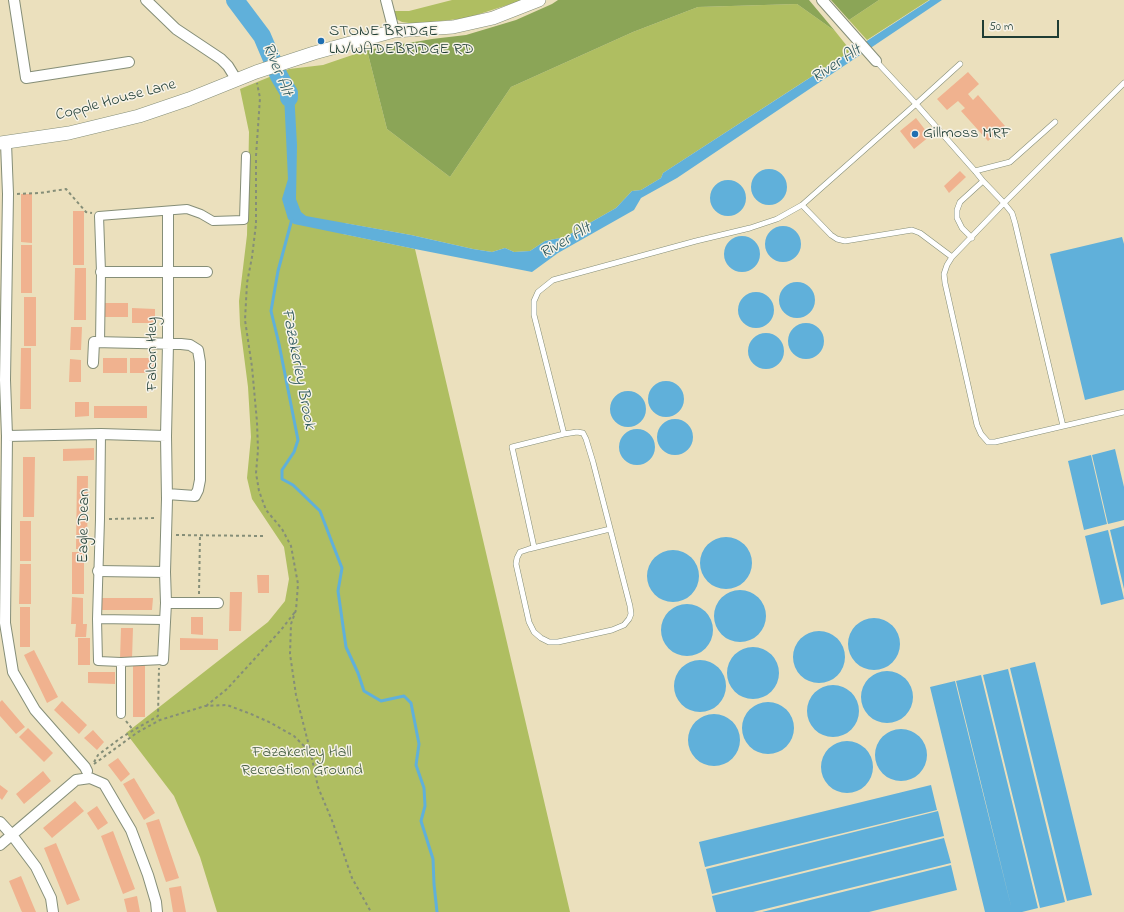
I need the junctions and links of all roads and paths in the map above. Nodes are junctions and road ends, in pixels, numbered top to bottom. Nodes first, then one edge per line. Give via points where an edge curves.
1 (14, 0) edge
2 (146, 0) edge
3 (386, 0) edge
4 (539, 0) edge
5 (822, 0) edge
6 (394, 31) junction
7 (876, 61) joint
8 (129, 62) dead end
9 (960, 64) dead end
10 (256, 72) junction
11 (236, 80) junction
12 (1124, 84) edge
13 (916, 104) junction
14 (1055, 122) dead end
15 (3, 143) edge
16 (246, 156) dead end
17 (975, 171) junction
18 (983, 181) junction
19 (8, 194) junction
20 (1004, 203) junction
21 (802, 205) junction
22 (168, 212) junction
23 (99, 216) junction
24 (972, 238) junction
25 (952, 257) junction
26 (101, 272) junction
27 (168, 272) junction
28 (207, 272) dead end
29 (3, 278) edge
30 (100, 343) junction
31 (168, 344) junction
32 (93, 363) dead end
33 (3, 379) edge
34 (1124, 412) edge
35 (1063, 426) junction
36 (101, 434) junction
37 (564, 434) junction
38 (7, 436) junction
39 (166, 436) junction
40 (3, 486) edge
41 (167, 494) junction
42 (167, 518) junction
43 (100, 519) junction
44 (610, 529) junction
45 (166, 535) junction
46 (200, 535) junction
47 (264, 536) dead end
48 (534, 547) junction
49 (98, 572) junction
50 (165, 572) junction
51 (2, 586) edge
52 (166, 602) junction
53 (199, 603) junction
54 (218, 603) dead end
55 (296, 610) junction
56 (97, 619) junction
57 (164, 620) junction
58 (161, 660) junction
59 (121, 662) junction
60 (205, 706) junction
61 (120, 714) joint
62 (133, 731) junction
63 (311, 754) junction
64 (98, 755) junction
65 (101, 759) junction
66 (89, 774) junction
67 (0, 822) edge
68 (12, 835) junction
69 (0, 845) edge
70 (54, 912) edge
71 (157, 912) edge
72 (371, 912) edge

1 - 8 street via 26,78
2 - 11 street via 176,29 228,66
3 - 6 street
4 - 6 street, Copple House Lane via 493,18 453,27
5 - 7 street
6 - 10 street, Copple House Lane
7 - 13 lane
9 - 13 lane
10 - 11 street, Copple House Lane
10 - 55 path via 260,98 256,152 256,224 247,283 245,320 257,422 256,473 266,510 282,529 291,546 298,584
11 - 15 street, Copple House Lane via 139,116 69,134
12 - 20 lane
13 - 17 lane
13 - 21 lane
14 - 17 lane via 1010,162
15 - 19 street
16 - 22 street via 244,220 213,221 187,209
17 - 18 lane
18 - 20 lane
18 - 24 lane via 960,202 957,210 957,218 962,228
19 - 23 path via 66,189 86,212
19 - 29 street
20 - 24 lane
20 - 35 lane via 1012,213 1015,223
21 - 25 lane via 837,239 845,241 912,230
21 - 37 lane via 777,219 750,228 553,280 538,292 534,301 534,315
22 - 23 street
22 - 27 street, Falcon Hey
23 - 26 street
24 - 25 lane
25 - 35 lane via 946,265 945,283 981,434 988,442 995,442
26 - 27 street
26 - 30 street
27 - 28 street
27 - 31 street, Falcon Hey
29 - 33 street
30 - 31 street
30 - 32 street via 94,342
31 - 39 street, Falcon Hey
31 - 41 street via 190,345 198,350 200,480 195,496
33 - 38 street
34 - 35 lane
36 - 38 street
36 - 39 street
36 - 43 street, Eagle Dean
37 - 44 lane via 576,432 586,438
37 - 48 lane via 512,447
38 - 40 street
39 - 41 street, Falcon Hey
40 - 51 street
41 - 42 street, Falcon Hey
42 - 43 path
42 - 45 street, Falcon Hey
43 - 49 street, Eagle Dean
44 - 48 lane
44 - 48 lane via 631,614 624,625 612,630 558,642 548,642 534,632 529,622 516,564 520,552
45 - 46 path
45 - 50 street, Falcon Hey
46 - 47 path
46 - 53 path
49 - 50 street
49 - 56 street, Eagle Dean
50 - 52 street, Falcon Hey
51 - 66 street via 13,672 35,710
52 - 53 street
52 - 57 street, Falcon Hey
53 - 54 street
55 - 60 path via 282,630 227,689
55 - 63 path via 291,624 290,654 296,695
56 - 57 street
56 - 59 street, Eagle Dean via 98,661
57 - 58 street, Falcon Hey
58 - 59 street, Eagle Dean
58 - 62 path via 158,716
59 - 61 street
60 - 63 path via 227,705 269,722 294,736
60 - 65 path via 160,720 138,732
61 - 62 path
62 - 64 path
63 - 72 path via 318,787 352,878
64 - 65 path
64 - 66 path
65 - 66 path
66 - 68 street via 76,780
66 - 71 street via 104,784 131,830 148,875
67 - 68 street
68 - 69 street
68 - 70 street via 36,867

